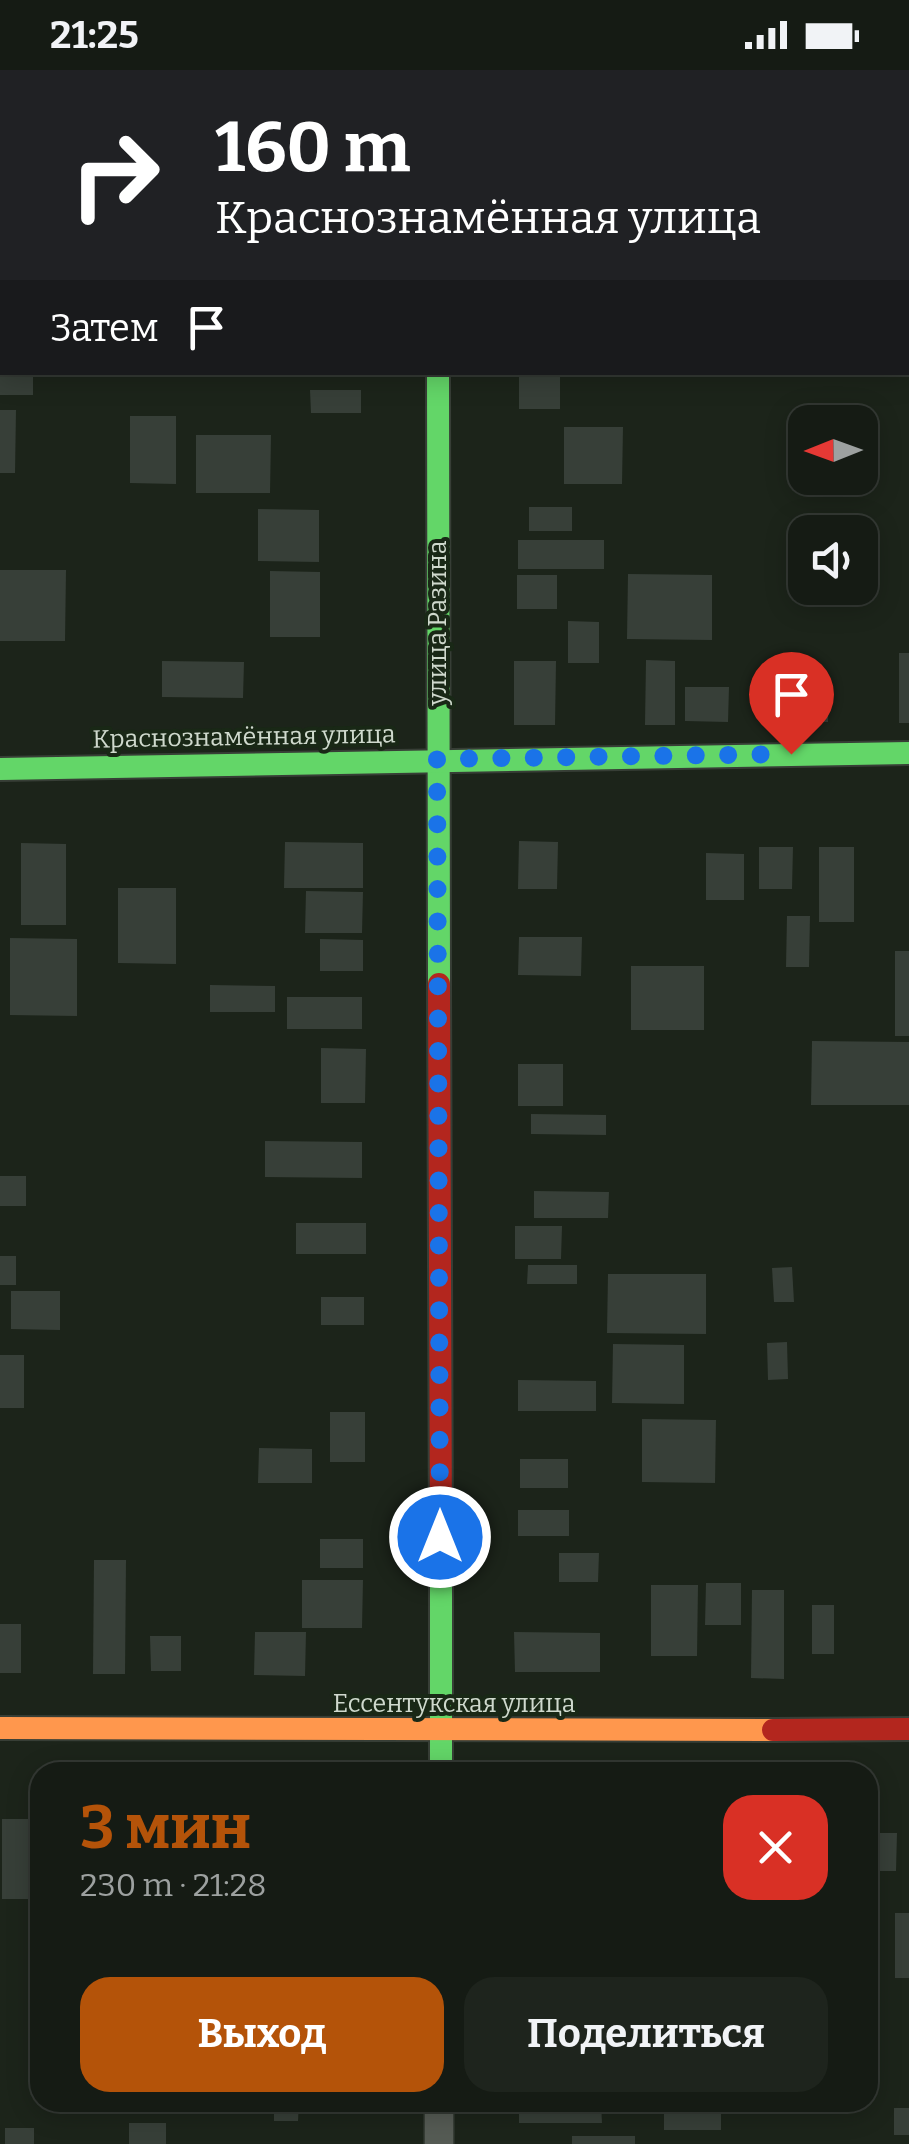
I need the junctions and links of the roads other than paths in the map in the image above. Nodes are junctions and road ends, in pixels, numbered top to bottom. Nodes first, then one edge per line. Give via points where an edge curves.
1 (438, 375) edge
2 (909, 752) edge
3 (437, 759) junction
4 (0, 769) edge
5 (0, 1728) edge
6 (909, 1729) edge
7 (441, 1731) junction
8 (441, 1762) edge
9 (439, 2112) edge
10 (439, 2144) edge

1 - 3 street, улица Разина
2 - 3 street, Краснознамённая улица
3 - 4 street, Краснознамённая улица
3 - 7 street, улица Разина
5 - 7 street, Ессентукская улица
6 - 7 street, Ессентукская улица
7 - 8 street, улица Разина
9 - 10 street

